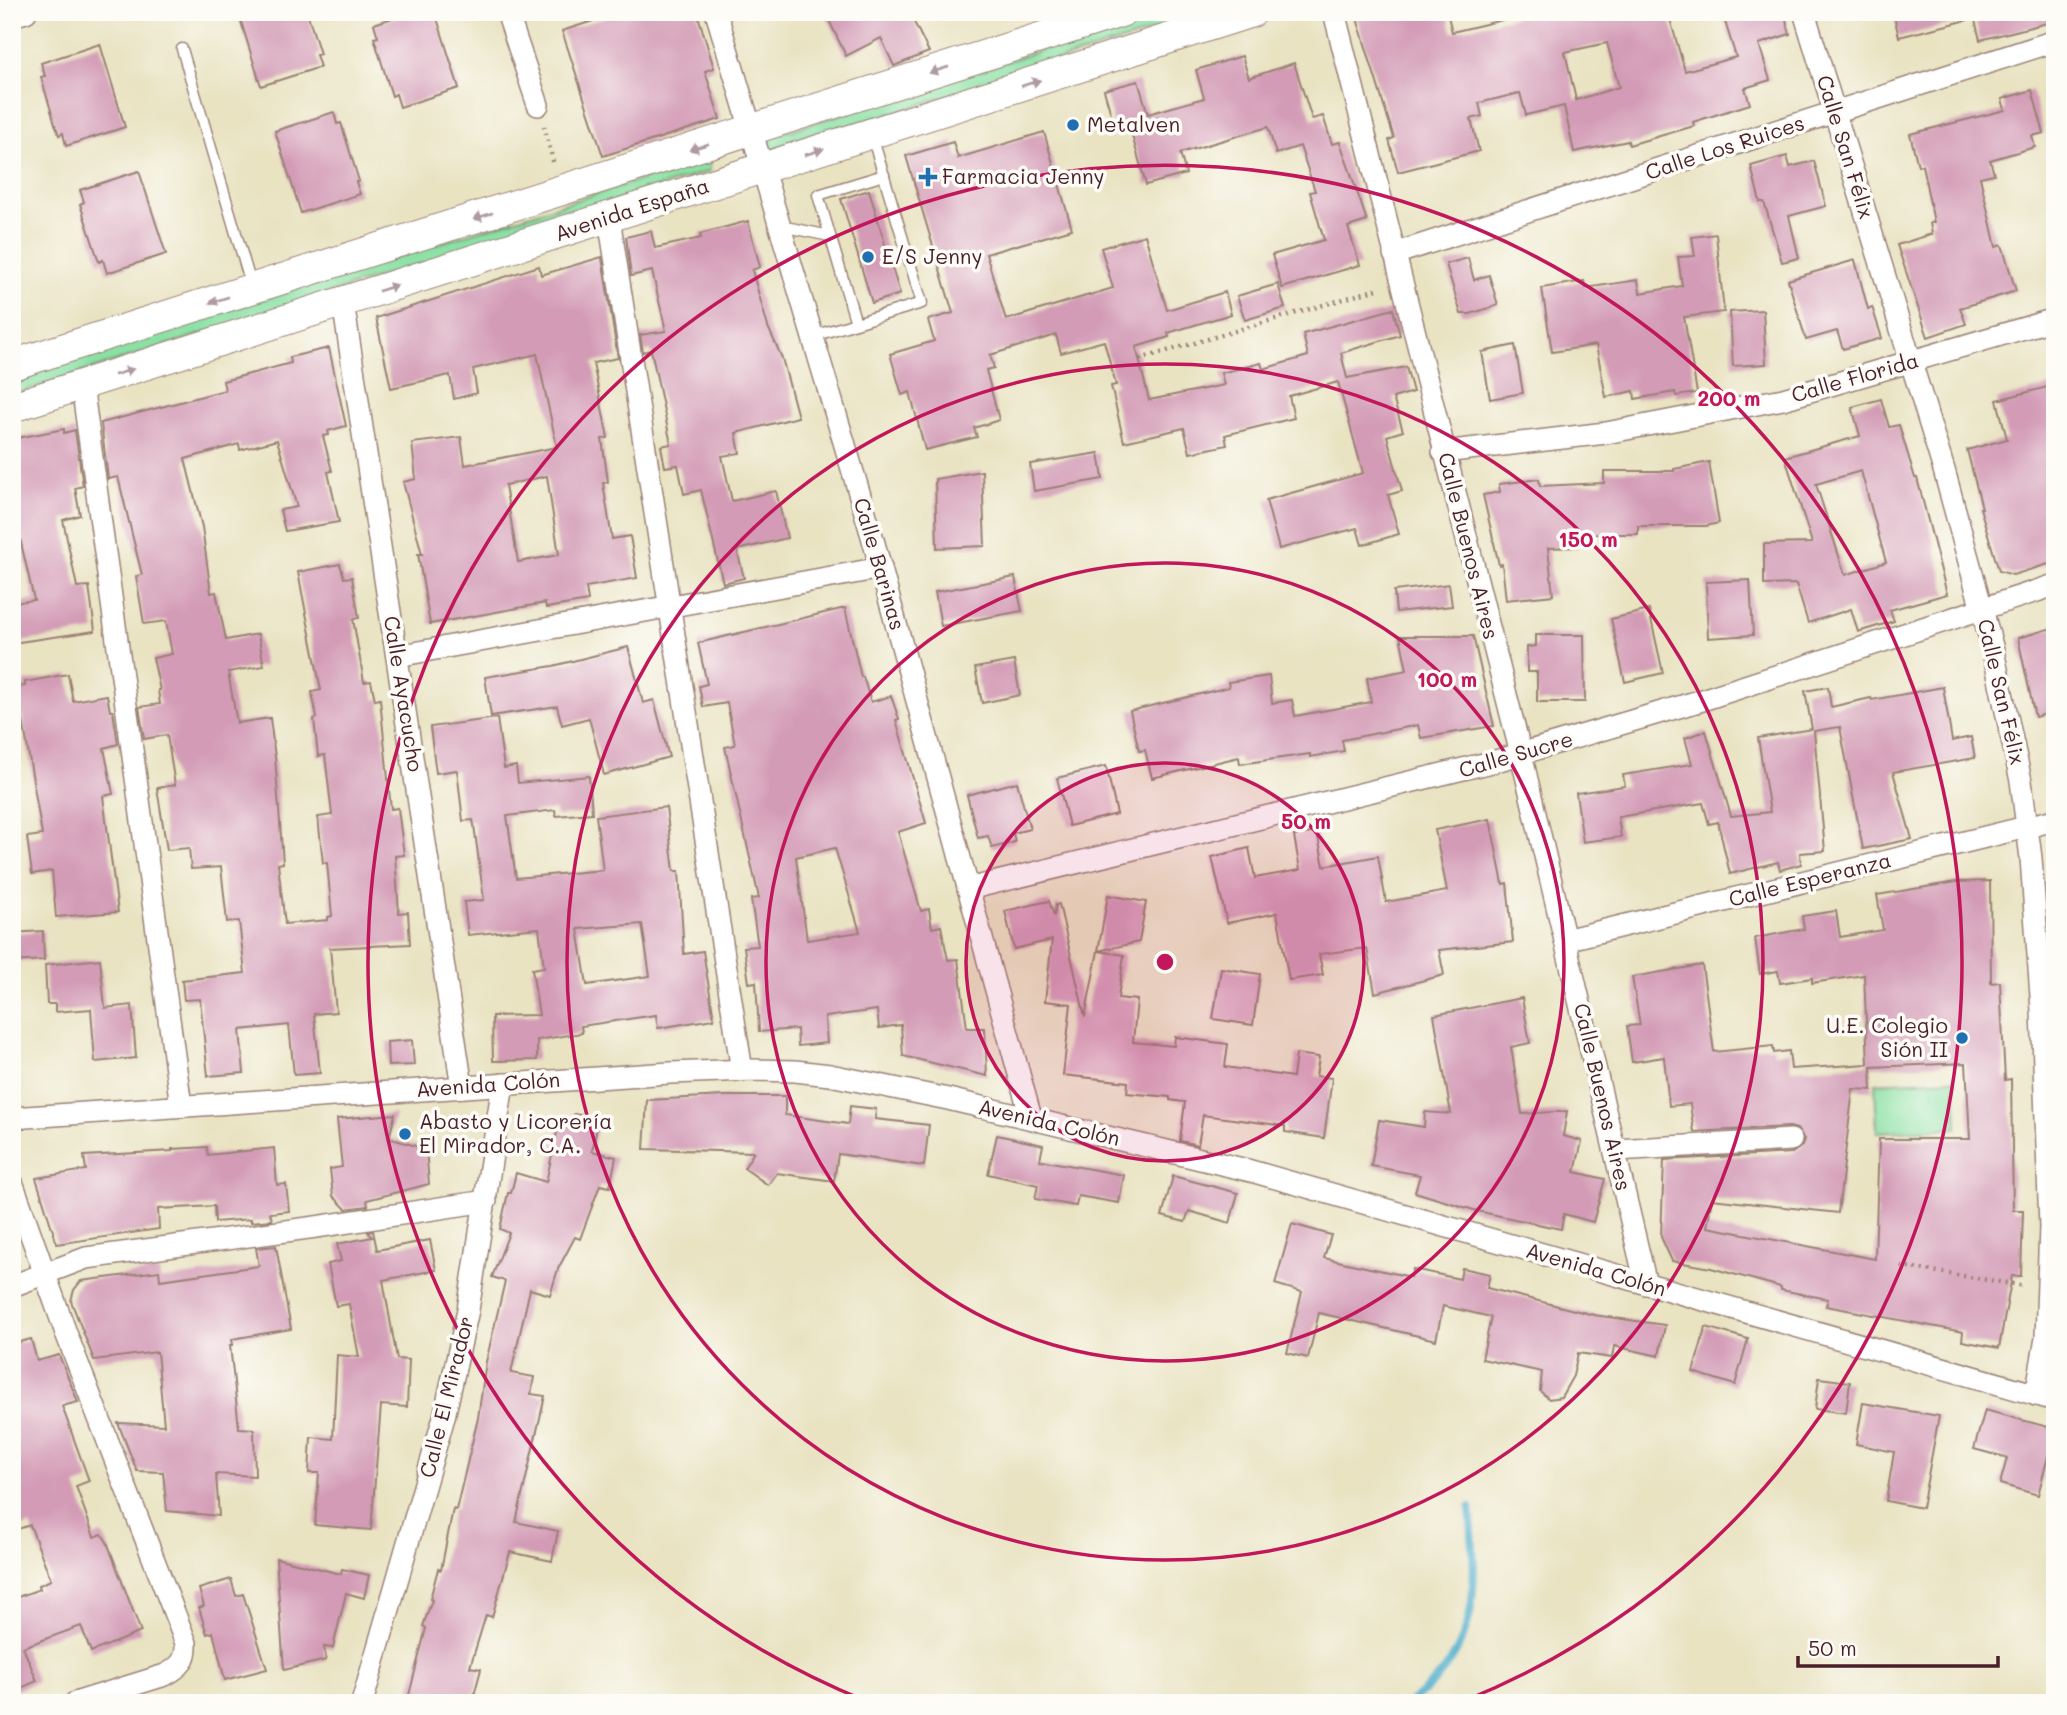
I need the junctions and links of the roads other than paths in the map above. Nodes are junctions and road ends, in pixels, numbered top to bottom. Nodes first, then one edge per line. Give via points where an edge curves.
1 (26, 12) edge
2 (507, 12) edge
3 (716, 12) edge
4 (1121, 12) edge
5 (1252, 12) edge
6 (1334, 12) edge
7 (1804, 12) edge
8 (12, 16) edge
9 (2055, 41) edge
10 (182, 48) dead end
11 (538, 105) road end
12 (1835, 113) junction
13 (752, 130) junction
14 (871, 134) junction
15 (764, 168) junction
16 (884, 175) junction
17 (609, 218) junction
18 (781, 226) junction
19 (830, 236) junction
20 (1394, 254) junction
21 (252, 289) junction
22 (343, 302) junction
23 (2055, 319) edge
24 (856, 323) junction
25 (813, 335) junction
26 (1912, 362) junction
27 (12, 365) edge
28 (82, 385) junction
29 (12, 407) edge
30 (1443, 452) junction
31 (881, 568) junction
32 (2055, 585) edge
33 (670, 607) junction
34 (1982, 609) junction
35 (397, 656) junction
36 (1521, 754) junction
37 (2055, 820) edge
38 (2026, 827) junction
39 (968, 888) junction
40 (1565, 940) junction
41 (742, 1070) junction
42 (503, 1084) junction
43 (462, 1087) junction
44 (181, 1105) junction
45 (12, 1118) edge
46 (1031, 1118) junction
47 (1791, 1140) dead end
48 (1615, 1150) junction
49 (12, 1182) edge
50 (486, 1201) junction
51 (45, 1272) junction
52 (1646, 1284) junction
53 (12, 1286) edge
54 (2045, 1398) edge
55 (75, 1703) edge
56 (362, 1703) edge

1 - 8 street
2 - 11 street
3 - 13 street, Calle Barinas
4 -> 13 main road, Avenida España
14 -> 5 main road, Avenida España
6 - 20 street, Calle Buenos Aires
7 - 12 street, Calle San Félix
9 - 12 street, Calle Los Ruices
10 - 21 lane
12 - 20 street, Calle Los Ruices
12 - 26 street, Calle San Félix
13 - 15 street, Calle Barinas
13 -> 21 main road, Avenida España
15 -> 14 main road, Avenida España
14 - 16 lane
15 - 17 main road, Avenida España
15 - 18 street, Calle Barinas
16 - 19 lane via 818,195
16 - 24 lane via 922,303
22 -> 17 main road, Avenida España
17 - 33 street
18 - 19 lane
18 - 25 street, Calle Barinas
19 - 24 lane
20 - 30 street, Calle Buenos Aires
21 -> 27 main road, Avenida España
28 -> 22 main road, Avenida España
22 - 35 street, Calle Ayacucho
23 - 26 street, Calle Florida
24 - 25 lane
25 - 31 street, Calle Barinas
26 - 30 street, Calle Florida via 1783,399 1680,420
26 - 34 street, Calle San Félix
28 - 29 main road, Avenida España
28 - 44 street
30 - 36 street, Calle Buenos Aires
31 - 33 street
31 - 39 street, Calle Barinas
32 - 34 street, Calle Sucre
33 - 35 street
33 - 41 street
34 - 36 street, Calle Sucre
34 - 38 street, Calle San Félix via 2010,722
35 - 43 street, Calle Ayacucho
36 - 39 street, Calle Sucre
36 - 40 street, Calle Buenos Aires
37 - 38 street, Calle Esperanza
38 - 40 street, Calle Esperanza
38 - 54 street, Calle San Félix via 2042,1010 2049,1189
39 - 46 street, Calle Barinas
40 - 48 street, Calle Buenos Aires
41 - 42 street, Avenida Colón
41 - 46 street, Avenida Colón via 830,1075
42 - 43 street, Avenida Colón
42 - 50 street, Calle El Mirador
43 - 44 street, Avenida Colón
44 - 45 street, Avenida Colón
46 - 52 street, Avenida Colón via 1251,1171
47 - 48 street
48 - 52 street, Calle Buenos Aires
49 - 51 street
50 - 51 street via 98,1256
50 - 56 street, Calle El Mirador via 444,1417
51 - 53 street
51 - 55 street via 187,1654 177,1669 165,1675
52 - 54 street, Avenida Colón

